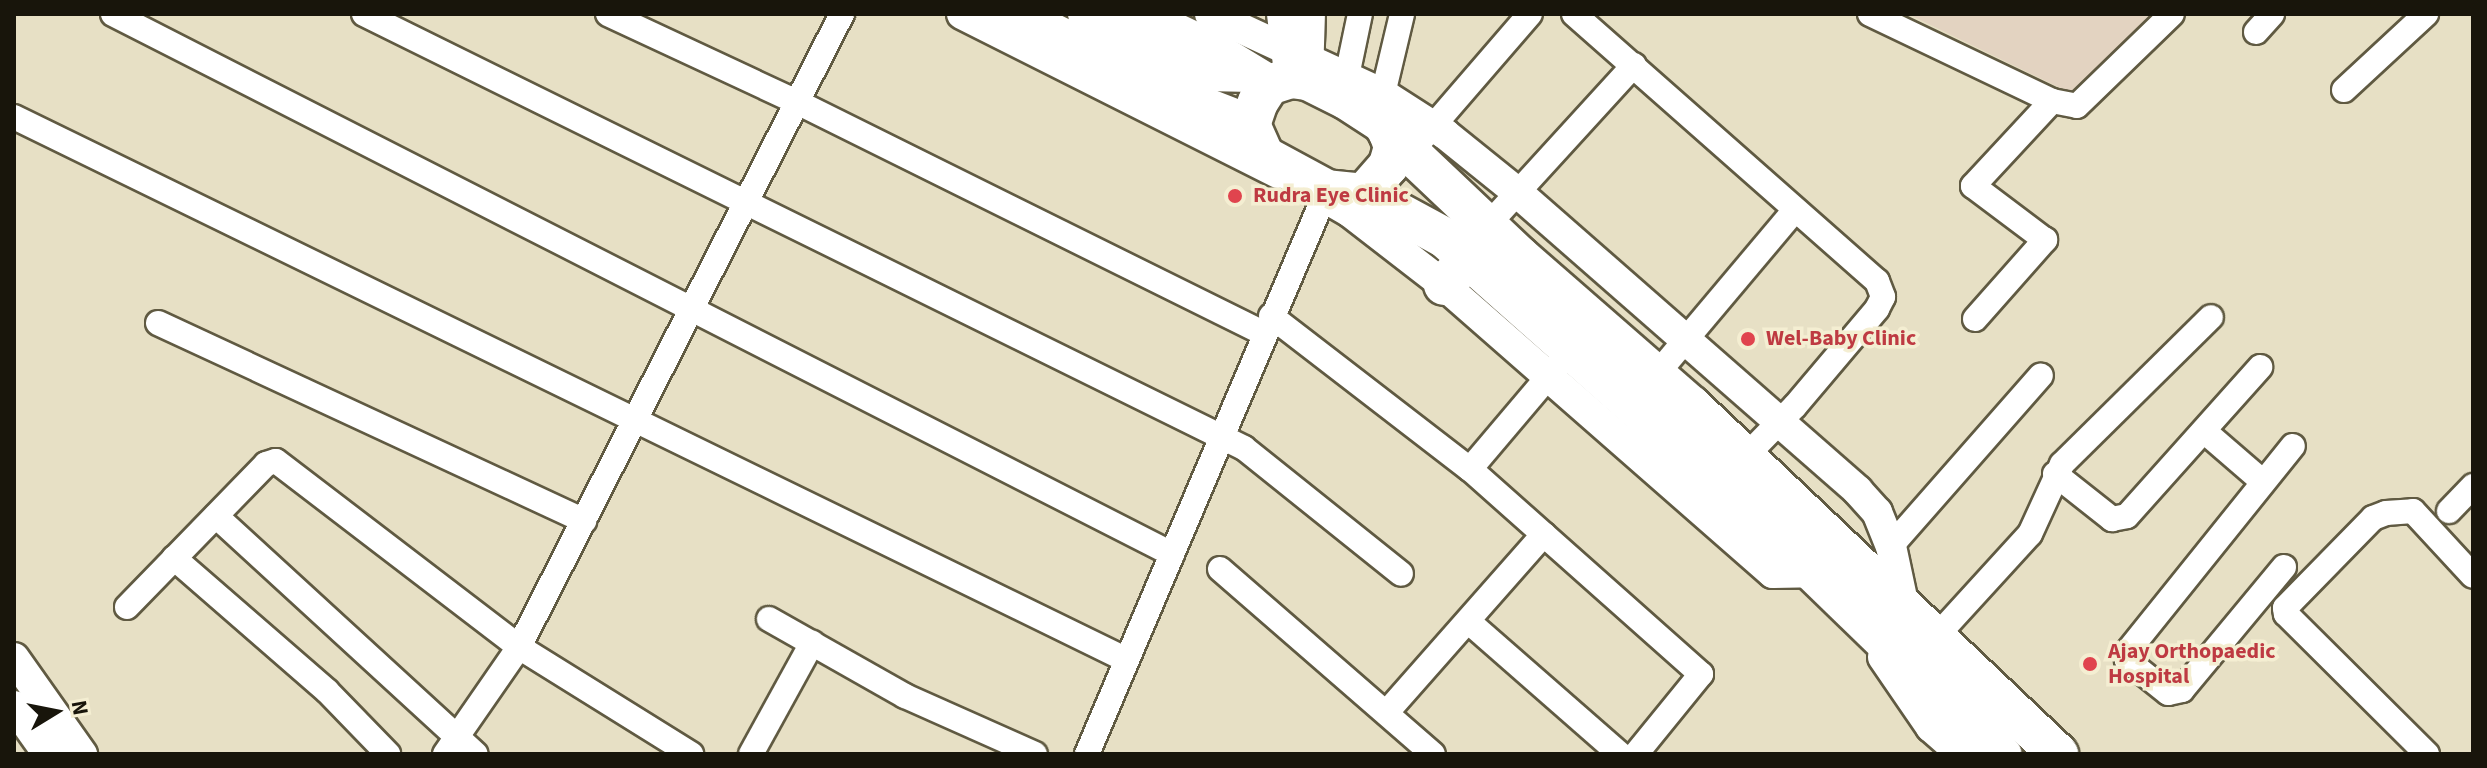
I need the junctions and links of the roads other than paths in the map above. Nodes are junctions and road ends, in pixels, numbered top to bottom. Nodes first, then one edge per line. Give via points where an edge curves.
1 (113, 14) edge
2 (364, 14) edge
3 (608, 14) edge
4 (842, 14) edge
5 (962, 14) edge
6 (1013, 14) edge
7 (1045, 14) edge
8 (1085, 14) edge
9 (1135, 14) edge
10 (1210, 14) edge
11 (1282, 14) edge
12 (1310, 14) edge
13 (1360, 14) edge
14 (1402, 14) edge
15 (1530, 14) edge
16 (1574, 14) edge
17 (1870, 14) edge
18 (2172, 14) edge
19 (2426, 14) edge
20 (1634, 65) junction
21 (1285, 71) junction
22 (1347, 76) junction
23 (2344, 90) dead end
24 (1383, 94) junction
25 (2052, 101) junction
26 (797, 102) junction
27 (14, 117) edge
28 (1244, 123) junction
29 (1411, 137) junction
30 (1518, 193) junction
31 (1338, 194) junction
32 (744, 204) junction
33 (1795, 210) junction
34 (1466, 257) junction
35 (691, 308) junction
36 (2211, 317) dead end
37 (1975, 319) dead end
38 (158, 323) dead end
39 (1268, 325) junction
40 (1685, 340) junction
41 (1560, 363) junction
42 (2260, 367) dead end
43 (1656, 375) junction
44 (2041, 375) dead end
45 (634, 421) junction
46 (1778, 421) junction
47 (2204, 431) junction
48 (1223, 437) junction
49 (2293, 446) dead end
50 (1744, 458) junction
51 (1470, 469) junction
52 (2055, 474) junction
53 (2262, 481) junction
54 (2473, 486) edge
55 (2449, 511) dead end
56 (216, 516) junction
57 (584, 521) junction
58 (1544, 534) junction
59 (1891, 546) junction
60 (1172, 554) junction
61 (174, 558) junction
62 (2284, 567) dead end
63 (1220, 569) dead end
64 (1401, 574) dead end
65 (2473, 576) edge
66 (127, 607) dead end
67 (1905, 612) junction
68 (769, 619) dead end
69 (1469, 622) junction
70 (1934, 639) junction
71 (812, 643) junction
72 (519, 647) junction
73 (14, 658) edge
74 (1127, 660) junction
75 (14, 706) edge
76 (1387, 712) junction
77 (1966, 740) edge
78 (451, 745) edge
79 (48, 754) edge
80 (82, 754) edge
81 (388, 754) edge
82 (476, 754) edge
83 (691, 754) edge
84 (751, 754) edge
85 (1035, 754) edge
86 (1087, 754) edge
87 (1433, 754) edge
88 (1620, 754) edge
89 (1636, 754) edge
90 (2001, 754) edge
91 (2058, 754) edge
92 (2427, 754) edge

1 - 35 street
2 - 32 street
3 - 26 street
4 - 26 street
5 - 31 street
6 - 28 highway
7 - 28 main road via 1197,89
8 - 21 main road via 1206,74
9 - 21 highway
10 - 21 street
11 - 21 street
12 - 21 street
13 - 22 street
14 - 24 street
15 - 29 street
16 - 20 street
17 - 25 street
18 - 25 street via 2082,104
19 - 23 street
20 - 30 street
20 - 33 street
21 - 22 street
21 - 28 highway
21 - 29 highway
22 - 24 street
24 - 29 street
25 - 37 street via 1973,186 2045,240
26 - 32 street
26 - 39 street
27 - 45 street
28 - 31 highway via 1264,156
29 - 30 street
29 - 31 highway via 1394,147 1389,165
29 - 34 highway
30 - 34 street
30 - 40 street
31 - 34 highway via 1445,238
31 - 39 street
32 - 35 street
32 - 48 street
33 - 40 street
33 - 46 street via 1869,271 1883,297
34 - 41 highway
34 - 43 highway
35 - 45 street
35 - 60 street
36 - 52 street
38 - 57 street
39 - 48 street
39 - 51 street
40 - 43 street
40 - 46 street
41 - 51 street
41 - 77 highway via 1732,493 1850,609
42 - 47 street
43 - 50 highway
44 - 59 street
45 - 57 street
45 - 74 street
46 - 50 street
46 - 59 street via 1877,512
47 - 52 street via 2120,520
47 - 53 street
48 - 60 street
48 - 64 street via 1244,448
49 - 53 street
50 - 67 highway
51 - 58 street
52 - 70 street via 2030,534
53 - 62 street via 2128,651 2127,660 2168,693 2182,690
54 - 55 street
56 - 61 street
56 - 72 street via 266,464 276,461
56 - 78 street
57 - 72 street
58 - 69 street
58 - 89 street via 1701,674
59 - 67 street
60 - 74 street
61 - 66 street
61 - 81 street via 327,691
63 - 76 street
65 - 92 street via 2413,511 2379,514 2285,608
67 - 70 highway
68 - 71 street
69 - 76 street
69 - 88 street
70 - 91 highway
71 - 84 street
71 - 85 street via 905,696
72 - 78 street
72 - 83 street
73 - 80 street
74 - 86 street
75 - 79 street
76 - 87 street
77 - 90 highway
78 - 82 street

